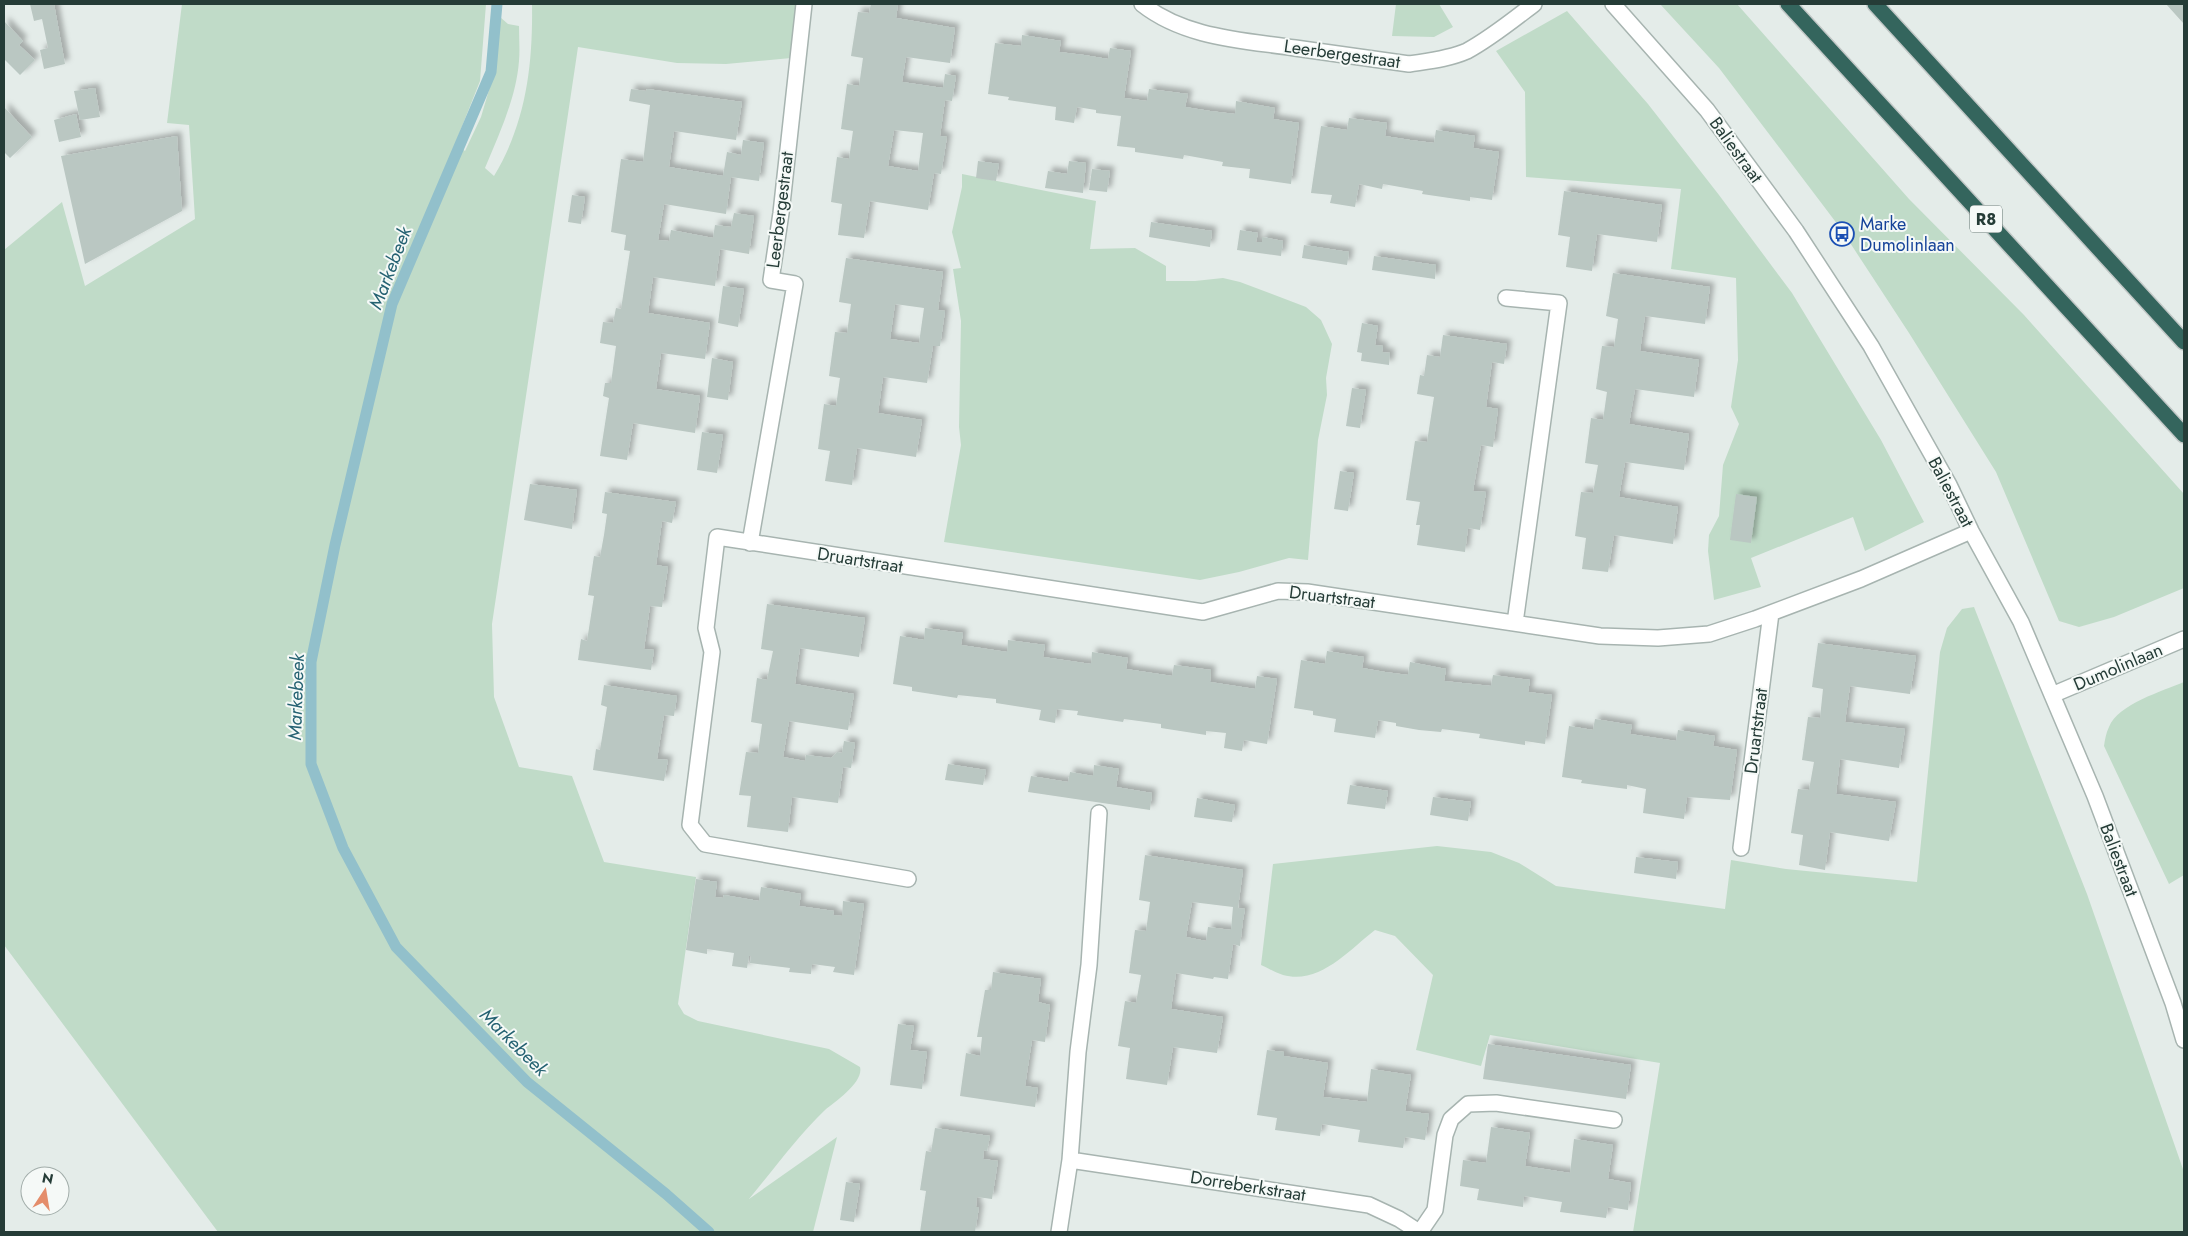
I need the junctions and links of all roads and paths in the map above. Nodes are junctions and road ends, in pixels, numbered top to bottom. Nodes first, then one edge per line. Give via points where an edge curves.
1 (804, 4) edge
2 (1142, 4) edge
3 (1534, 4) edge
4 (1613, 4) edge
5 (1788, 4) edge
6 (1875, 4) edge
7 (1506, 298) dead end
8 (2184, 342) edge
9 (2184, 435) edge
10 (1971, 531) junction
11 (750, 543) junction
12 (1771, 613) junction
13 (1515, 623) junction
14 (2184, 639) edge
15 (2052, 695) junction
16 (1099, 812) dead end
17 (1742, 848) dead end
18 (908, 879) dead end
19 (2184, 1040) edge
20 (1614, 1120) dead end
21 (1070, 1160) junction
22 (1059, 1232) edge
23 (1419, 1232) edge

1 - 11 street, Leerbergestraat via 771,280 795,284
2 - 3 street, Leerbergestraat via 1159,17 1180,26 1218,36 1409,64 1438,60 1465,51 1498,32
4 - 10 street, Baliestraat via 1707,110 1796,231 1871,346 1949,485
5 - 9 highway, R8
6 - 8 highway
7 - 13 street via 1559,304
10 - 12 street, Druartstraat
10 - 15 street, Baliestraat via 2021,622
11 - 13 street, Druartstraat via 1203,612 1278,591 1307,592
11 - 18 street, Druartstraat via 717,537 706,628 712,652 690,825 705,844
12 - 13 street, Druartstraat via 1709,634 1658,638 1600,636
12 - 17 street, Druartstraat
14 - 15 street, Dumolinlaan
15 - 19 street, Baliestraat via 2098,804 2174,1003
16 - 21 street via 1089,965 1078,1052
20 - 23 street via 1496,1103 1468,1104 1451,1119 1436,1210
21 - 22 street
21 - 23 street, Dorreberkstraat via 1369,1205

